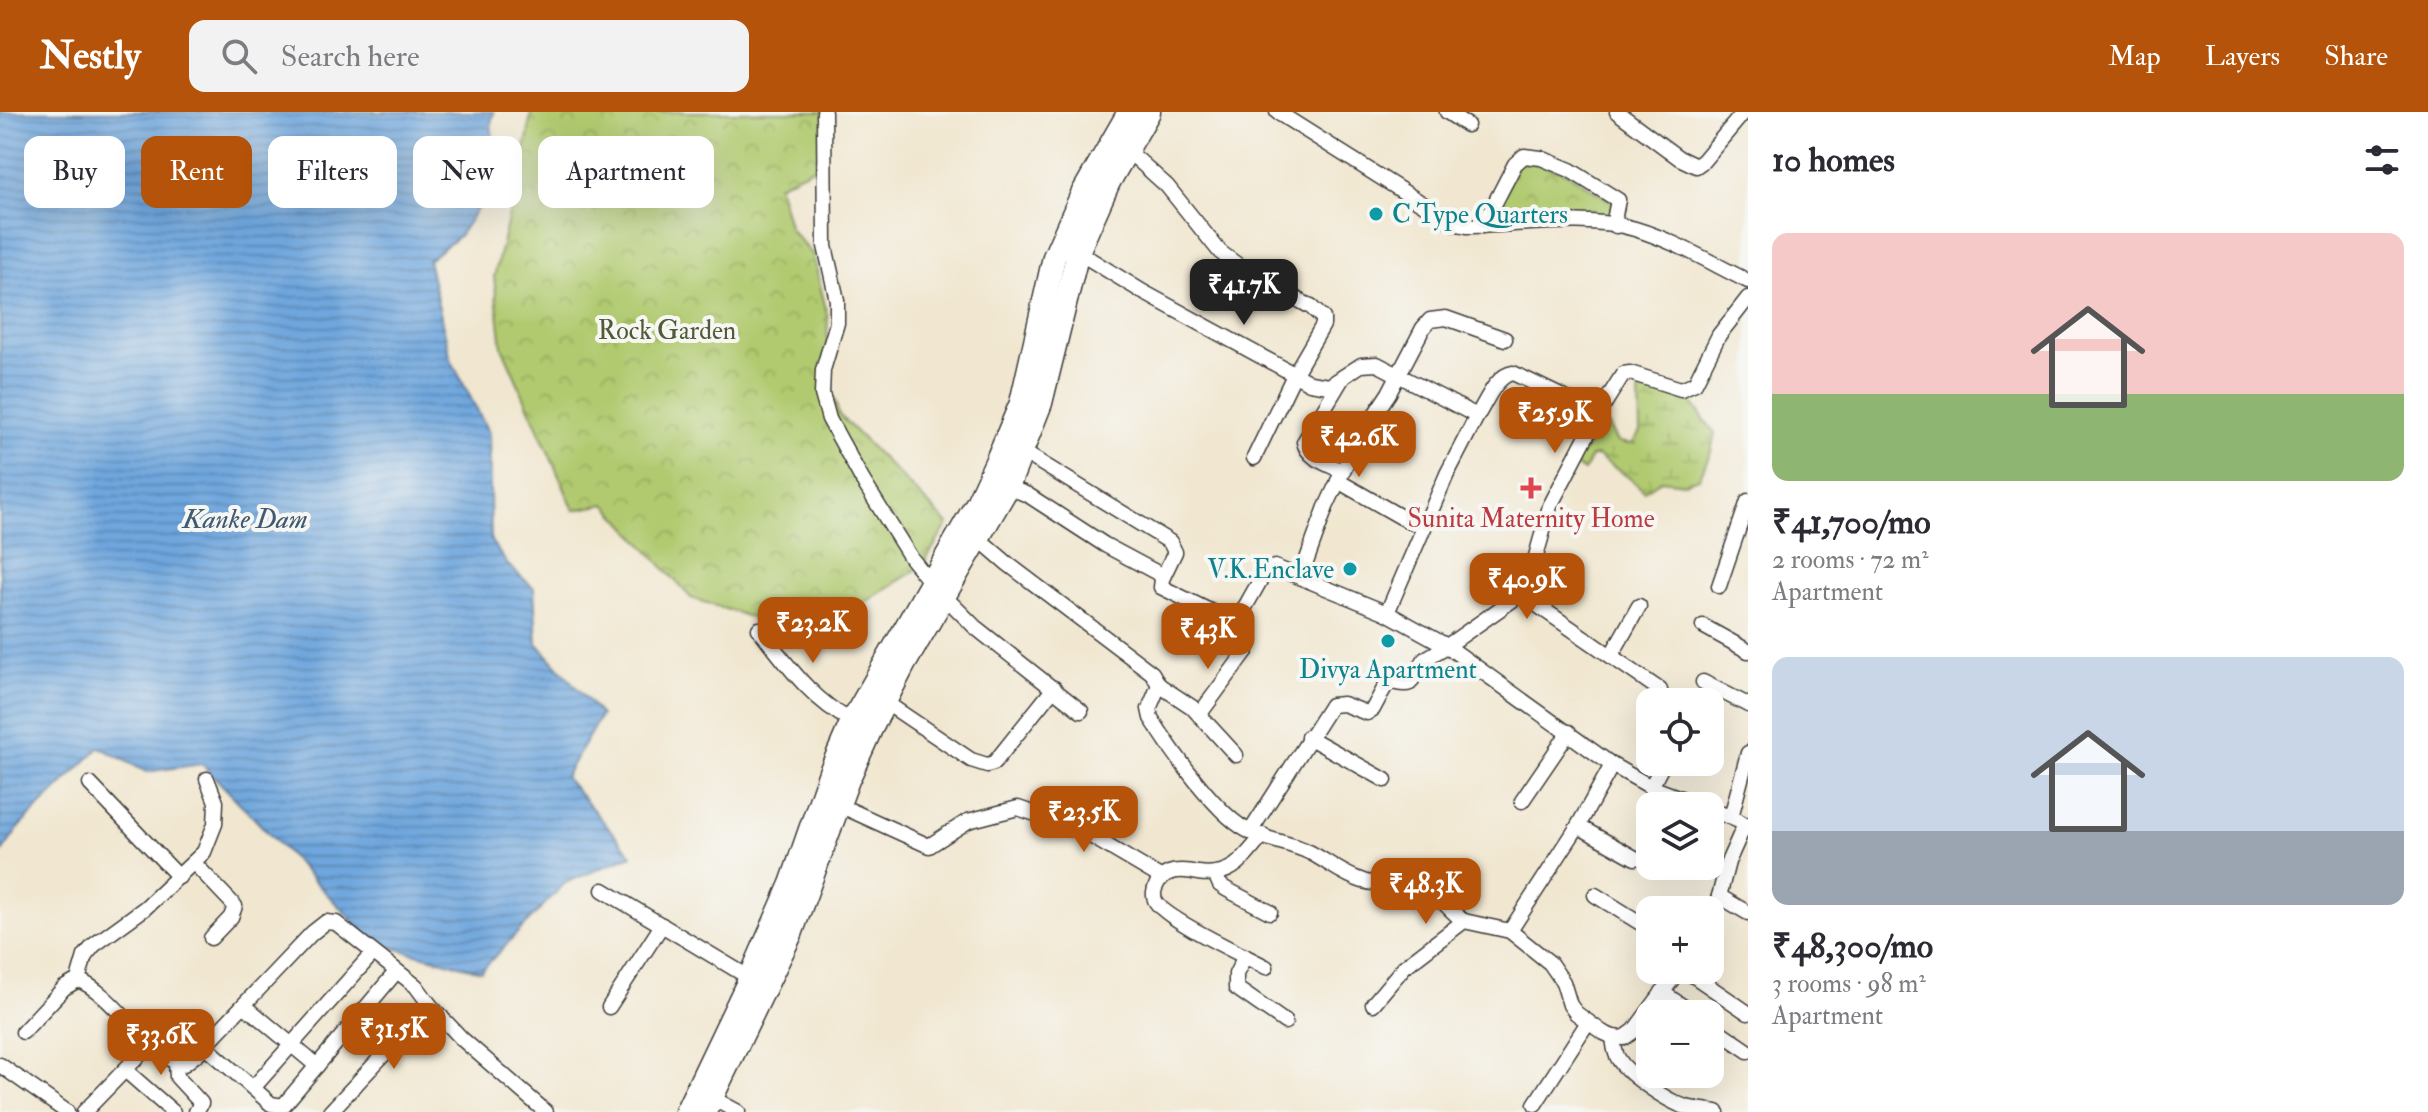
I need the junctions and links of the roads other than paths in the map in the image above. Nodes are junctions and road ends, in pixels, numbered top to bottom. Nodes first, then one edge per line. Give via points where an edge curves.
1 (824, 112) edge
2 (1129, 112) edge
3 (1149, 112) edge
4 (1277, 112) edge
5 (1447, 112) edge
6 (1617, 112) edge
7 (1744, 112) edge
8 (1467, 125) dead end
9 (1126, 149) junction
10 (1483, 226) junction
11 (1616, 226) junction
12 (1078, 252) junction
13 (1748, 281) edge
14 (1748, 298) edge
15 (1505, 339) dead end
16 (1294, 375) junction
17 (1399, 375) junction
18 (1343, 377) junction
19 (1598, 414) junction
20 (1477, 416) junction
21 (1023, 452) junction
22 (1254, 458) dead end
23 (1340, 476) junction
24 (1008, 487) junction
25 (1748, 501) edge
26 (1424, 528) junction
27 (979, 539) junction
28 (1742, 540) edge
29 (1163, 576) junction
30 (1301, 576) junction
31 (1719, 586) dead end
32 (938, 589) junction
33 (1521, 594) junction
34 (1639, 606) dead end
35 (1387, 613) junction
36 (1703, 626) dead end
37 (759, 629) dead end
38 (1447, 646) junction
39 (1247, 650) dead end
40 (1748, 651) edge
41 (1611, 656) junction
42 (1703, 682) dead end
43 (1159, 685) junction
44 (1054, 688) junction
45 (1657, 688) edge
46 (885, 702) junction
47 (1748, 705) edge
48 (1081, 711) dead end
49 (1199, 715) junction
50 (852, 721) junction
51 (1569, 732) junction
52 (1308, 737) junction
53 (1748, 753) edge
54 (1236, 755) dead end
55 (1612, 765) junction
56 (1657, 776) edge
57 (207, 779) dead end
58 (1385, 780) dead end
59 (90, 784) dead end
60 (1651, 787) junction
61 (1664, 792) edge
62 (1522, 801) dead end
63 (839, 805) junction
64 (1724, 814) edge
65 (1731, 817) junction
66 (1747, 824) edge
67 (1578, 826) junction
68 (1256, 834) junction
69 (1635, 858) dead end
70 (194, 863) junction
71 (1215, 874) junction
72 (179, 877) junction
73 (1162, 878) junction
74 (603, 890) dead end
75 (1595, 895) dead end
76 (1719, 896) edge
77 (1724, 899) edge
78 (1270, 912) dead end
79 (1748, 913) edge
80 (1636, 920) edge
81 (1464, 921) junction
82 (662, 925) junction
83 (1510, 931) junction
84 (211, 938) dead end
85 (373, 953) junction
86 (1245, 956) junction
87 (1266, 967) dead end
88 (396, 972) junction
89 (750, 978) junction
90 (78, 980) junction
91 (1668, 984) edge
92 (1706, 984) edge
93 (1662, 992) junction
94 (1674, 1000) edge
95 (1373, 1004) dead end
96 (430, 1005) junction
97 (245, 1006) junction
98 (609, 1007) dead end
99 (1748, 1013) edge
100 (1285, 1022) dead end
101 (1588, 1022) junction
102 (23, 1032) dead end
103 (1724, 1035) edge
104 (1613, 1037) junction
105 (151, 1043) junction
106 (292, 1045) junction
107 (205, 1046) junction
108 (1748, 1051) edge
109 (176, 1063) junction
110 (0, 1065) edge
111 (317, 1066) junction
112 (125, 1070) junction
113 (253, 1088) junction
114 (1535, 1104) dead end
115 (709, 1105) edge
116 (1675, 1108) edge
117 (67, 1112) edge
118 (84, 1112) edge
119 (173, 1112) edge
120 (196, 1112) edge
121 (330, 1112) edge
122 (546, 1112) edge
123 (686, 1112) edge
124 (738, 1112) edge
125 (1717, 1112) edge

1 - 32 street via 825,246 837,323 822,394 829,419 863,481 911,558
2 - 32 main road via 1054,257 1021,403
3 - 9 main road
4 - 10 street via 1453,223
5 - 8 street
6 - 7 street via 1696,166
9 - 12 main road
9 - 16 street via 1167,186 1220,252 1323,318
10 - 11 street
10 - 11 street via 1524,156 1570,170 1618,200
11 - 13 street via 1668,241
12 - 16 street
12 - 21 main road via 1049,376
14 - 19 street via 1719,335 1695,383 1681,389 1623,374
15 - 17 street via 1437,317 1423,328
16 - 18 street via 1321,386
16 - 22 street
17 - 18 street via 1368,363
17 - 20 street
17 - 23 street
18 - 23 street via 1304,442 1314,457
19 - 20 street via 1513,373 1499,380
19 - 33 street via 1550,506
20 - 26 street
21 - 24 main road
21 - 29 street via 1170,542 1175,552
23 - 26 street
23 - 30 street
24 - 27 main road
24 - 29 street
25 - 28 street
26 - 35 street
27 - 32 main road
27 - 43 street via 1152,673
28 - 31 street
29 - 30 street via 1164,590 1233,621 1270,567
30 - 35 street
32 - 44 street via 975,627
32 - 46 main road
32 - 50 main road
33 - 38 street
33 - 41 street
34 - 41 street
35 - 38 street
36 - 40 street
37 - 50 street via 817,698
38 - 51 street
38 - 52 street via 1425,659 1410,683 1387,683 1367,713 1331,705
39 - 49 street
41 - 45 street
42 - 47 street
43 - 49 street
43 - 68 street via 1149,709 1156,726 1224,812
44 - 46 street via 987,765 971,760
44 - 48 street
46 - 63 main road
49 - 54 street
50 - 89 main road
51 - 55 street
51 - 62 street
52 - 58 street
52 - 68 street
53 - 65 street
55 - 60 street
55 - 67 street
56 - 60 street
57 - 70 street via 216,802 215,824
59 - 72 street
60 - 61 street
63 - 73 street via 929,846 968,821 1018,808 1077,828
63 - 115 main road via 795,924
64 - 65 street
65 - 66 street
66 - 76 street
67 - 69 street
67 - 83 street
68 - 71 street via 1234,867
68 - 81 street via 1311,853 1367,883 1422,884
70 - 72 street
70 - 84 street via 235,906
71 - 73 street via 1178,871
71 - 78 street via 1220,885
72 - 90 street via 94,945
73 - 86 street via 1154,893 1161,908
74 - 82 street
75 - 80 street
77 - 79 street
81 - 83 street
81 - 95 street via 1404,967
82 - 89 street
82 - 98 street
83 - 101 street via 1558,973 1570,1005
85 - 88 street
85 - 97 street via 345,928 326,922
85 - 106 street
86 - 87 street
86 - 100 street via 1236,988
88 - 96 street
88 - 111 street
89 - 123 main road
90 - 102 street
90 - 105 street
91 - 93 street
92 - 99 street
93 - 94 street
93 - 104 street via 1634,1031
96 - 121 street
96 - 122 street
97 - 106 street
97 - 107 street
101 - 104 street
101 - 114 street
103 - 108 street
104 - 116 street via 1623,1066
105 - 109 street
105 - 112 street
106 - 111 street
106 - 113 street
107 - 109 street via 190,1061
107 - 113 street
109 - 120 street via 177,1077 201,1103
110 - 117 street
111 - 113 street via 283,1106 271,1104
112 - 118 street
112 - 119 street
115 - 124 street
116 - 125 street

